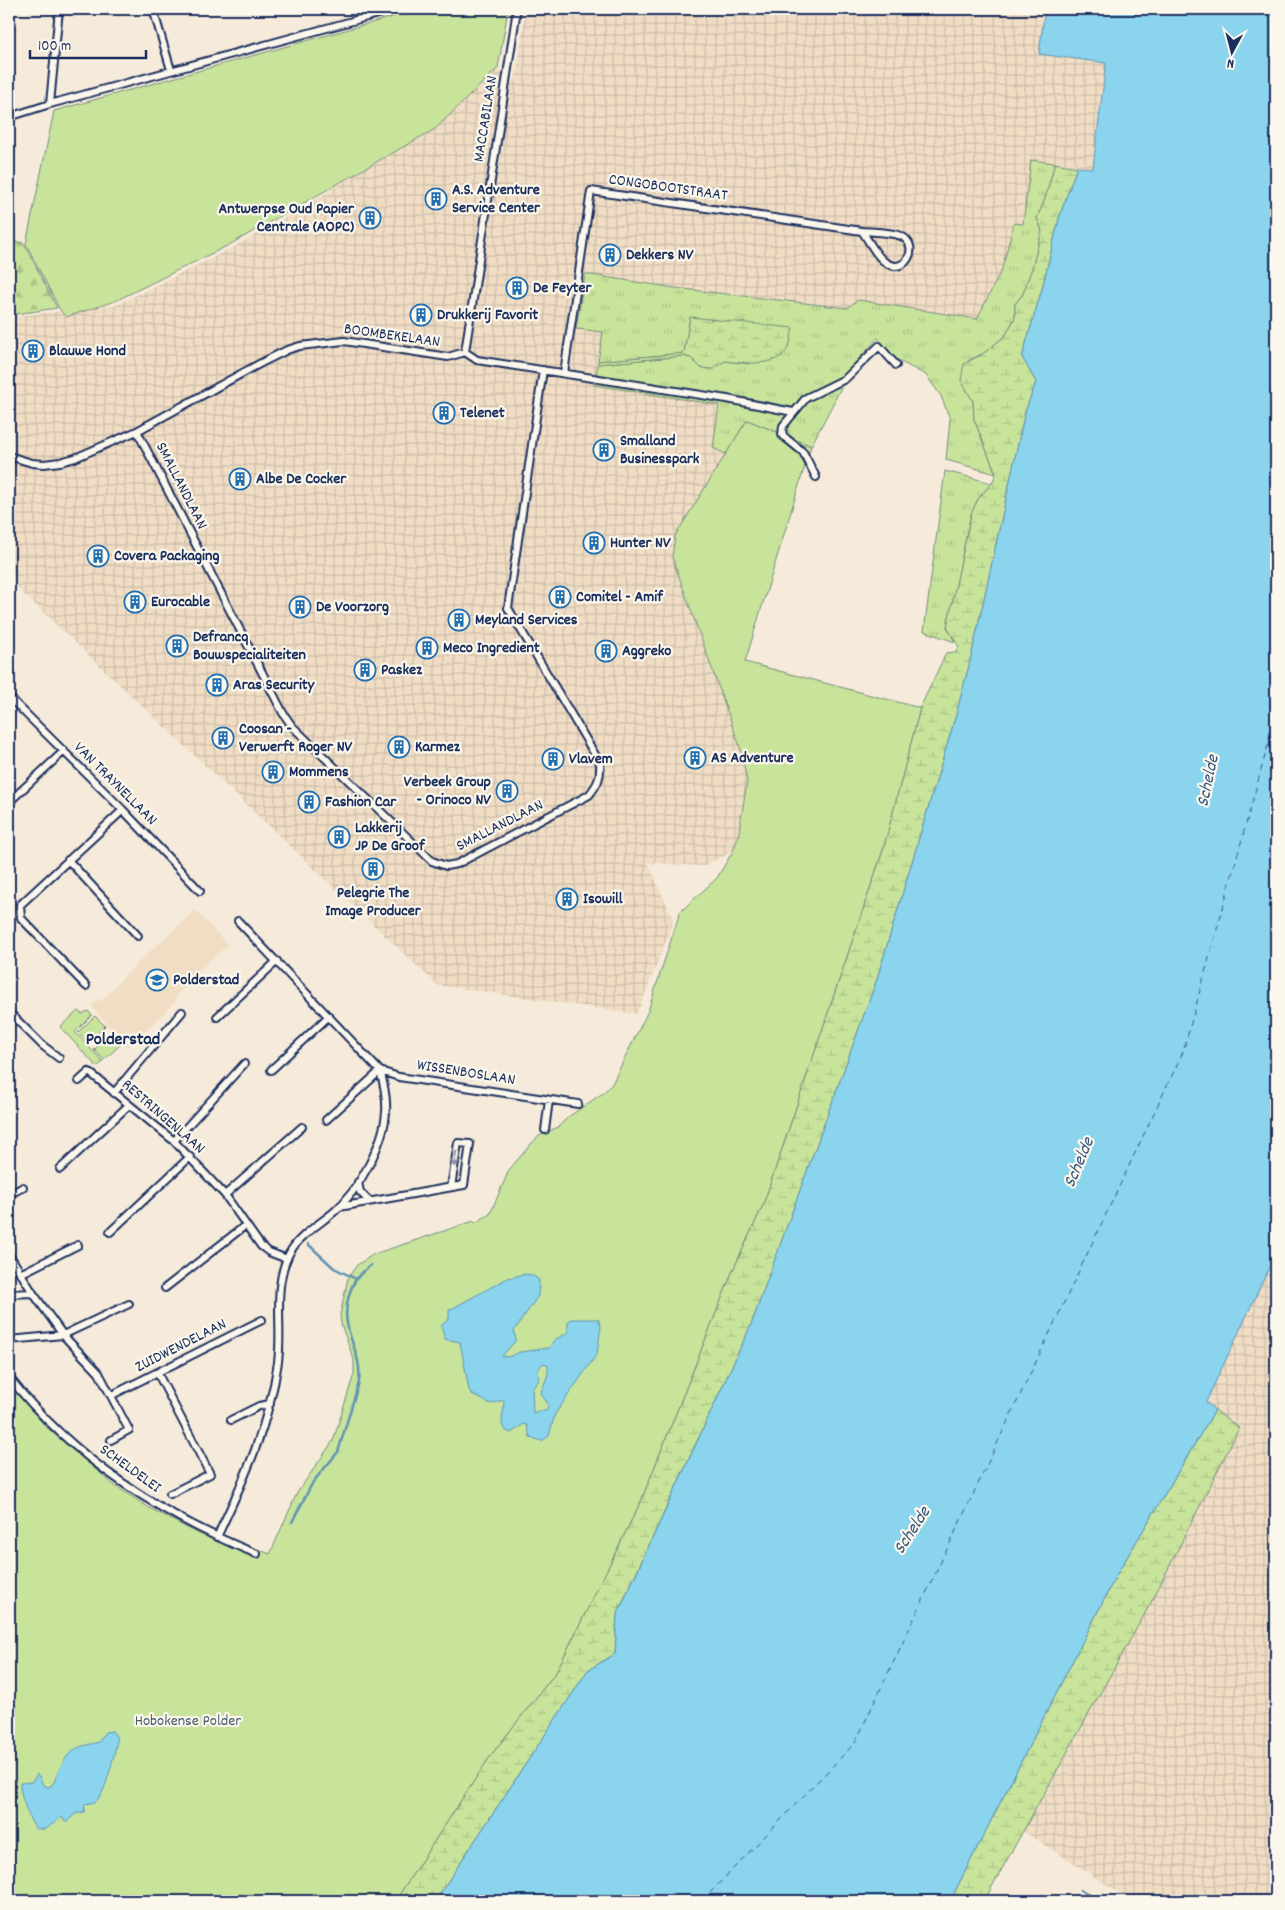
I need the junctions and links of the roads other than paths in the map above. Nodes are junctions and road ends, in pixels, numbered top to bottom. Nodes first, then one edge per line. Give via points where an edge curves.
1 (60, 9) edge
2 (153, 9) edge
3 (396, 9) edge
4 (517, 9) edge
5 (171, 70) junction
6 (50, 104) junction
7 (9, 117) edge
8 (862, 231) junction
9 (465, 352) junction
10 (896, 365) dead end
11 (543, 370) junction
12 (564, 372) junction
13 (793, 412) junction
14 (137, 430) junction
15 (9, 456) edge
16 (816, 476) dead end
17 (9, 697) edge
18 (64, 751) junction
19 (9, 802) edge
20 (123, 810) junction
21 (68, 860) junction
22 (200, 891) dead end
23 (238, 921) dead end
24 (138, 936) dead end
25 (278, 961) junction
26 (86, 986) dead end
27 (182, 1012) dead end
28 (9, 1016) edge
29 (329, 1016) junction
30 (217, 1017) dead end
31 (59, 1058) dead end
32 (244, 1064) dead end
33 (271, 1070) dead end
34 (380, 1071) junction
35 (79, 1082) dead end
36 (114, 1093) junction
37 (549, 1100) junction
38 (578, 1104) dead end
39 (129, 1105) junction
40 (326, 1120) dead end
41 (302, 1127) dead end
42 (545, 1130) dead end
43 (174, 1141) junction
44 (190, 1157) junction
45 (60, 1169) dead end
46 (358, 1182) junction
47 (23, 1187) dead end
48 (451, 1187) junction
49 (9, 1195) edge
50 (226, 1195) junction
51 (369, 1201) junction
52 (339, 1208) junction
53 (246, 1225) junction
54 (110, 1232) dead end
55 (78, 1245) dead end
56 (9, 1256) edge
57 (286, 1259) junction
58 (20, 1274) junction
59 (165, 1288) dead end
60 (33, 1293) junction
61 (9, 1294) edge
62 (129, 1304) dead end
63 (262, 1320) dead end
64 (63, 1334) junction
65 (9, 1340) edge
66 (158, 1374) junction
67 (9, 1377) edge
68 (112, 1395) junction
69 (270, 1404) junction
70 (231, 1420) dead end
71 (111, 1440) dead end
72 (170, 1494) dead end
73 (217, 1537) junction
74 (257, 1554) dead end

1 - 6 street
2 - 5 street
3 - 5 street
4 - 9 street, MACCABILAAN
5 - 6 street
6 - 7 street
8 - 8 street, CONGOBOOTSTRAAT via 886,263 901,266 907,261 910,255 908,241 900,236
8 - 12 street, CONGOBOOTSTRAAT via 591,191
9 - 11 street via 477,360
9 - 14 street, BOOMBEKELAAN via 448,357 344,341 300,346 261,363
10 - 13 street via 879,346 845,379 806,398
11 - 12 street
11 - 14 street, SMALLANDLAAN via 508,608 600,763 601,774 589,795 456,864 446,866 432,860 292,726
12 - 13 street
13 - 16 street via 783,426 782,435 803,452
14 - 15 street, BOOMBEKELAAN via 60,462 32,463
17 - 18 street, VAN TRAYNELLAAN
18 - 19 street
18 - 20 street, VAN TRAYNELLAAN
20 - 21 street
20 - 22 street, VAN TRAYNELLAAN
21 - 24 street
21 - 26 street via 20,905 20,918
23 - 25 street
25 - 29 street
25 - 30 street
27 - 36 street
28 - 31 street via 12,1015
29 - 33 street
29 - 34 street
32 - 43 street
34 - 37 street, WISSENBOSLAAN via 399,1077
34 - 40 street
34 - 46 street via 386,1095 385,1121
35 - 36 street, RESTRINGENLAAN via 89,1072
36 - 39 street, RESTRINGENLAAN
37 - 38 street, WISSENBOSLAAN
37 - 42 street
39 - 43 street, RESTRINGENLAAN
39 - 45 street
41 - 50 street
43 - 44 street, RESTRINGENLAAN
44 - 50 street, RESTRINGENLAAN
44 - 54 street
46 - 51 street via 360,1192
46 - 52 street
47 - 49 street
48 -> 48 street via 464,1184 470,1144 458,1143
48 - 51 street
50 - 53 street, RESTRINGENLAAN
51 - 52 street
52 - 57 street via 303,1237
53 - 57 street, RESTRINGENLAAN via 264,1249
53 - 59 street
55 - 58 street
56 - 58 street
57 - 69 street via 280,1283 279,1348
58 - 60 street
60 - 61 street
60 - 64 street
62 - 64 street
63 - 66 street, ZUIDWENDELAAN
64 - 65 street
64 - 68 street via 99,1373
66 - 68 street, ZUIDWENDELAAN
66 - 72 street via 210,1474
67 - 73 street, SCHELDELEI via 55,1427 108,1472 144,1498
68 - 71 street via 129,1430
69 - 70 street
69 - 73 street via 251,1464
73 - 74 street, SCHELDELEI

